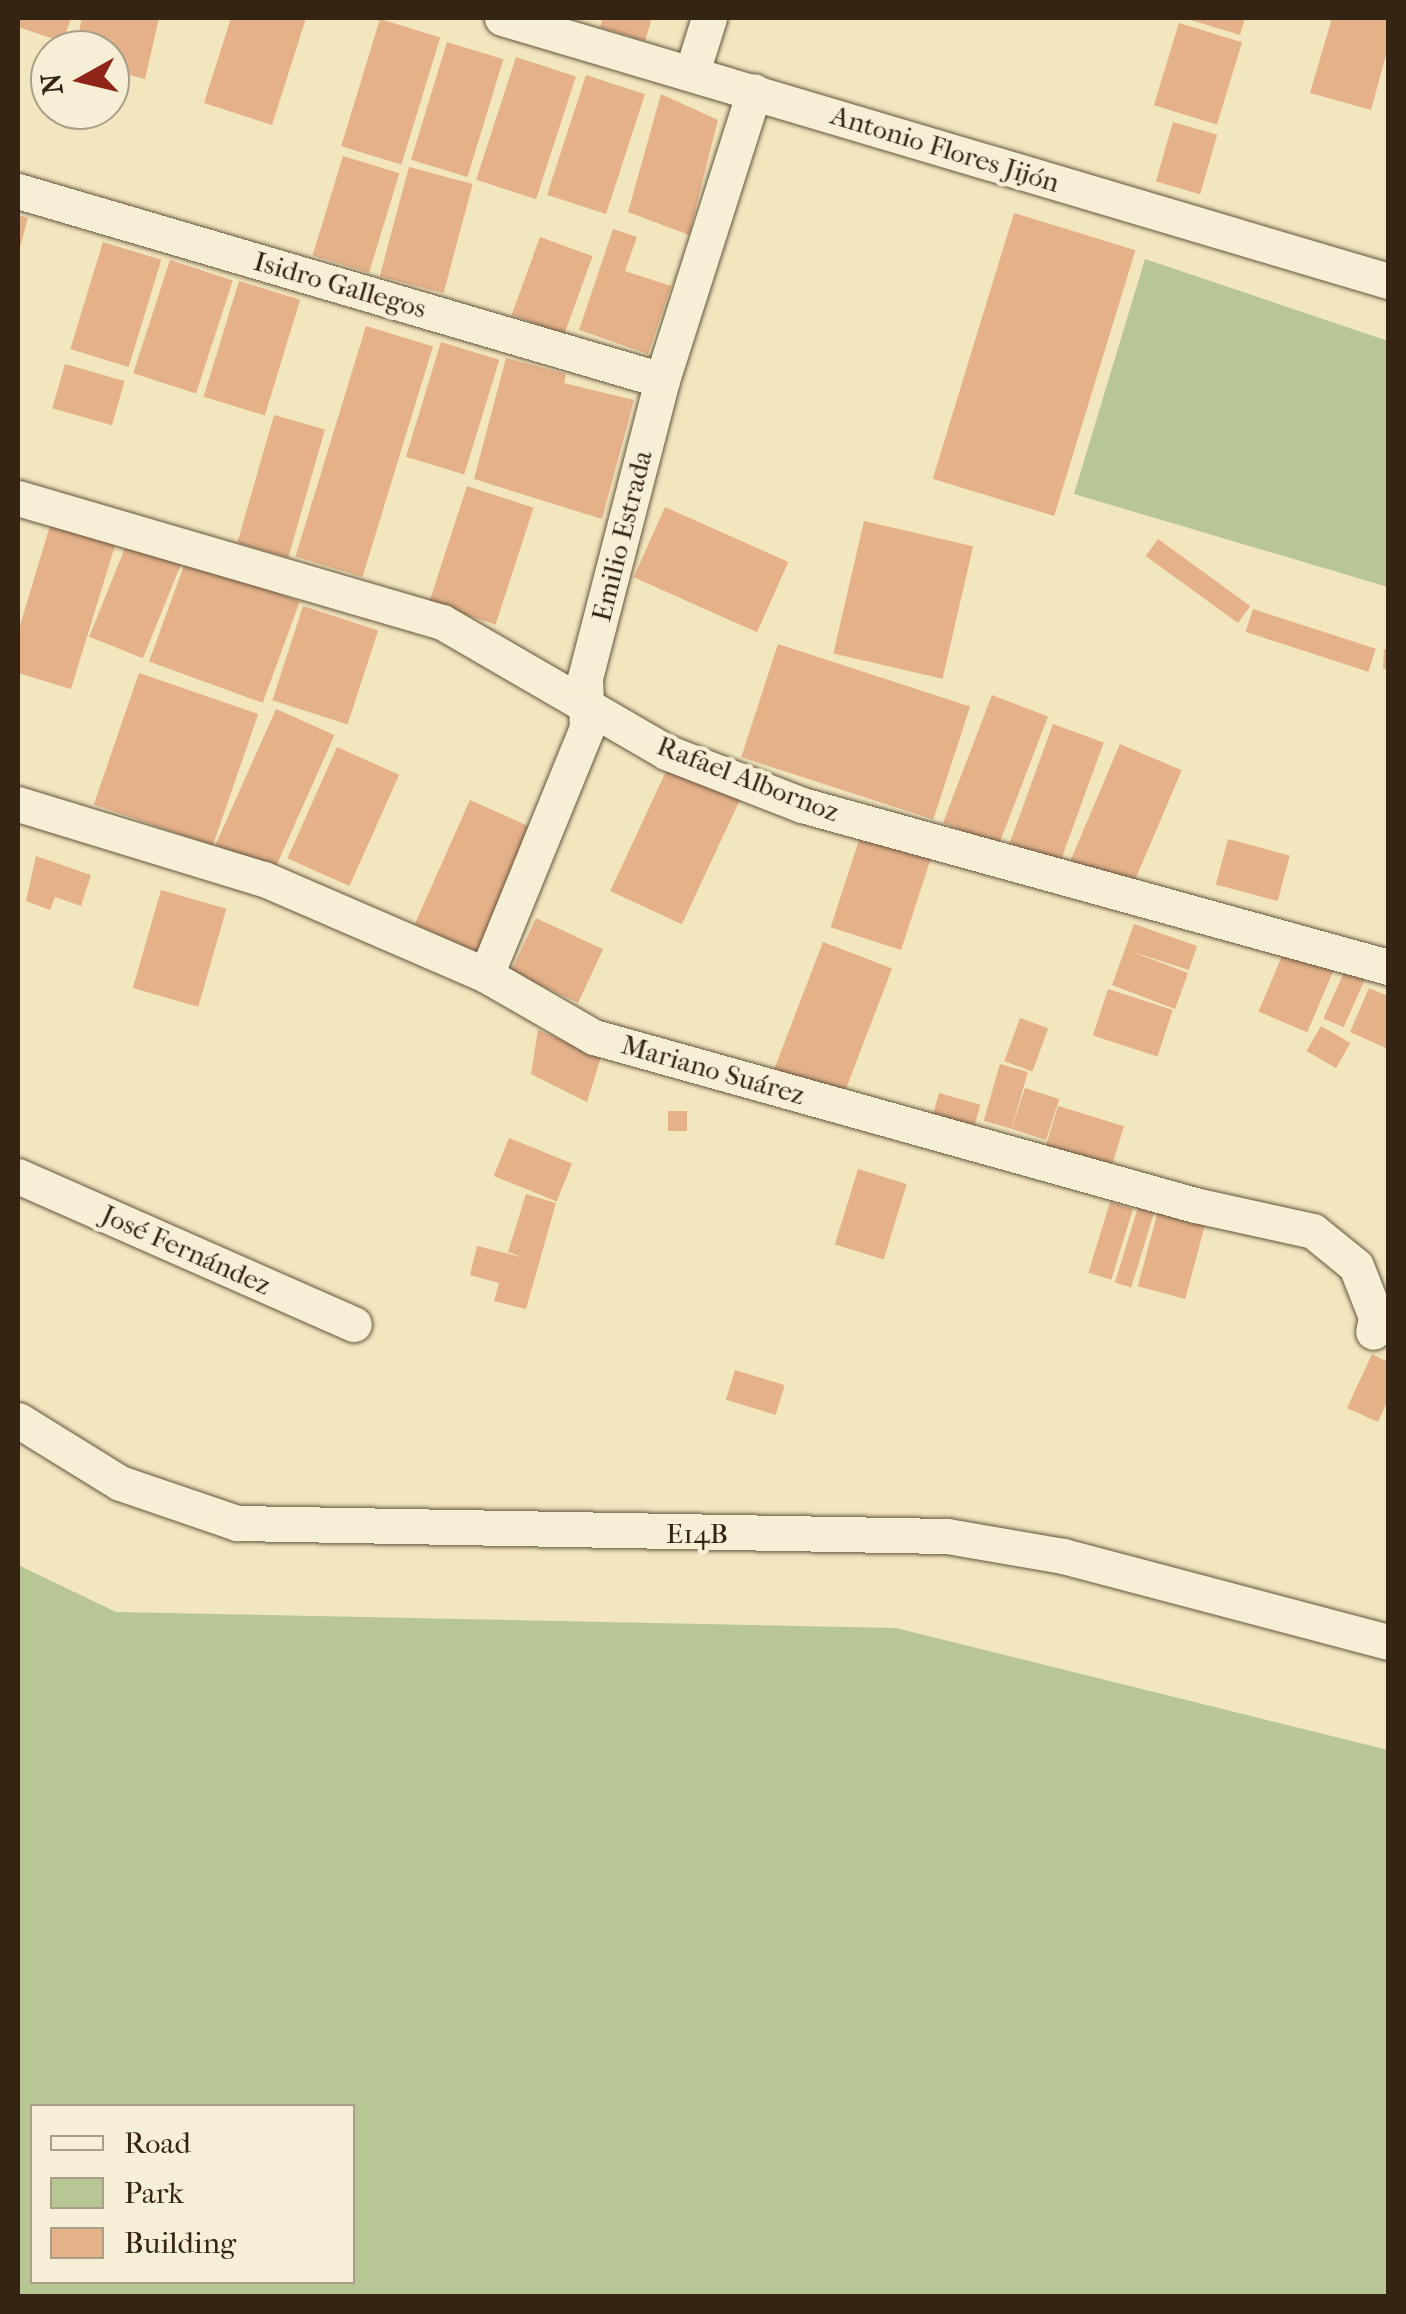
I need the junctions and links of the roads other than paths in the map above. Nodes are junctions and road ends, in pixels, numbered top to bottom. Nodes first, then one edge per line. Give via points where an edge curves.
1 (502, 18) edge
2 (709, 18) edge
3 (692, 72) junction
4 (754, 91) junction
5 (18, 191) edge
6 (1388, 281) edge
7 (662, 380) junction
8 (18, 498) edge
9 (586, 702) junction
10 (18, 804) edge
11 (1388, 967) edge
12 (486, 975) junction
13 (18, 1176) edge
14 (354, 1324) dead end
15 (1374, 1332) dead end
16 (18, 1420) edge
17 (1388, 1642) edge

1 - 3 street, Antonio Flores Jijón
2 - 3 street
3 - 4 street, Antonio Flores Jijón
4 - 6 street, Antonio Flores Jijón
4 - 7 street, Emilio Estrada
5 - 7 street, Isidro Gallegos
7 - 9 street, Emilio Estrada via 585,678
8 - 9 street, Rafael Albornoz via 442,622
9 - 11 street, Rafael Albornoz via 666,752 802,804
9 - 12 street, Emilio Estrada via 587,728
10 - 12 street, Mariano Suárez via 264,880
12 - 15 street, Mariano Suárez via 594,1037 1195,1205 1313,1231 1356,1266 1376,1317
13 - 14 street, José Fernández
16 - 17 street, E14B via 120,1484 236,1523 947,1536 1063,1556

